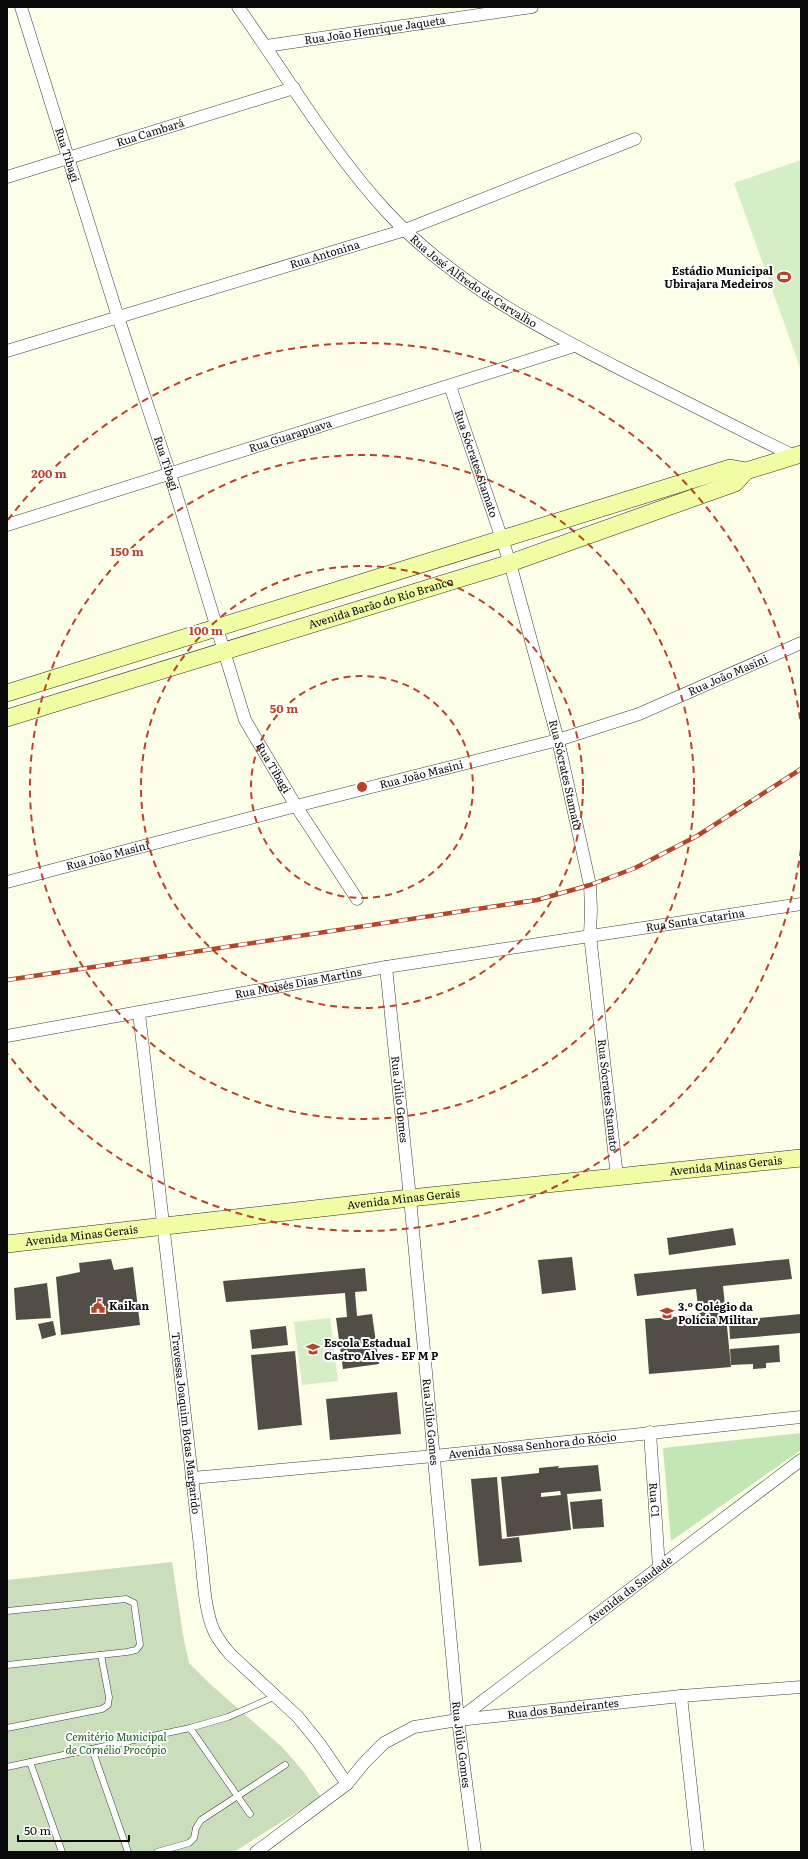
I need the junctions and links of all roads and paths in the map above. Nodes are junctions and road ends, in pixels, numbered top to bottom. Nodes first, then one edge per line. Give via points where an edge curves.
1 (20, 7) edge
2 (238, 7) edge
3 (532, 7) edge
4 (514, 8) edge
5 (266, 46) junction
6 (294, 88) junction
7 (635, 139) dead end
8 (68, 158) junction
9 (7, 177) edge
10 (405, 230) junction
11 (118, 317) junction
12 (574, 346) junction
13 (7, 351) edge
14 (450, 386) junction
15 (797, 455) edge
16 (746, 471) junction
17 (170, 474) junction
18 (7, 525) edge
19 (502, 540) junction
20 (510, 563) junction
21 (217, 627) junction
22 (801, 643) edge
23 (224, 650) junction
24 (7, 693) edge
25 (7, 718) edge
26 (558, 740) junction
27 (296, 806) junction
28 (7, 882) edge
29 (357, 899) dead end
30 (801, 904) edge
31 (590, 935) junction
32 (386, 967) junction
33 (139, 1013) junction
34 (8, 1035) edge
35 (801, 1158) edge
36 (617, 1177) junction
37 (410, 1198) junction
38 (163, 1226) junction
39 (7, 1244) edge
40 (801, 1417) edge
41 (650, 1432) junction
42 (434, 1456) junction
43 (801, 1460) edge
44 (192, 1478) junction
45 (660, 1568) junction
46 (7, 1611) edge
47 (101, 1655) junction
48 (7, 1665) edge
49 (801, 1687) edge
50 (276, 1696) junction
51 (681, 1696) junction
52 (458, 1720) junction
53 (7, 1728) edge
54 (190, 1728) junction
55 (92, 1749) junction
56 (30, 1762) junction
57 (285, 1765) dead end
58 (7, 1767) edge
59 (347, 1784) junction
60 (237, 1796) junction
61 (250, 1814) dead end
62 (270, 1848) edge
63 (62, 1852) edge
64 (128, 1852) edge
65 (157, 1852) edge
66 (256, 1852) edge
67 (475, 1852) edge
68 (698, 1852) edge

1 - 8 street, Rua Tibagi
2 - 5 street, Rua José Alfredo de Carvalho
3 - 4 street, Rua João Henrique Jaqueta
4 - 5 street, Rua João Henrique Jaqueta
5 - 6 street, Rua José Alfredo de Carvalho
6 - 8 street, Rua Cambará
6 - 10 street, Rua José Alfredo de Carvalho via 352,169
7 - 10 street, Rua Antonina
8 - 9 street, Rua Cambará
8 - 11 street, Rua Tibagi
10 - 11 street, Rua Antonina
10 - 12 street, Rua José Alfredo de Carvalho via 493,300
11 - 13 street, Rua Antonina
11 - 17 street, Rua Tibagi
12 - 14 street, Rua Guarapuava
12 - 15 street, Rua José Alfredo de Carvalho
14 - 17 street, Rua Guarapuava
14 - 19 street, Rua Sócrates Stamato
15 - 16 street, Avenida Barão do Rio Branco
16 - 19 street, Avenida Barão do Rio Branco via 730,468
16 - 20 street, Avenida Barão do Rio Branco via 735,483
17 - 18 street, Rua Guarapuava
17 - 21 street, Rua Tibagi
19 - 20 street, Rua Sócrates Stamato
19 - 21 street, Avenida Barão do Rio Branco
20 - 23 street, Avenida Barão do Rio Branco
20 - 26 street, Rua Sócrates Stamato
21 - 23 street, Rua Tibagi
21 - 24 street, Avenida Barão do Rio Branco
22 - 26 street, Rua João Masini via 639,714
23 - 25 street, Avenida Barão do Rio Branco
23 - 27 street, Rua Tibagi via 245,720
26 - 27 street, Rua João Masini
26 - 31 street, Rua Sócrates Stamato via 590,885
27 - 28 street, Rua João Masini
27 - 29 street, Rua Tibagi
30 - 31 street, Rua Santa Catarina
31 - 32 street, Rua Moisés Dias Martins
31 - 36 street, Rua Sócrates Stamato
32 - 33 street, Rua Moisés Dias Martins
32 - 37 street, Rua Júlio Gomes
33 - 34 street, Rua Moisés Dias Martins
33 - 38 street, Travessa Joaquim Botas Margarido
35 - 36 street, Avenida Minas Gerais
36 - 37 street, Avenida Minas Gerais
37 - 38 street, Avenida Minas Gerais
37 - 42 street, Rua Júlio Gomes
38 - 39 street, Avenida Minas Gerais
38 - 44 street, Travessa Joaquim Botas Margarido
40 - 41 street, Avenida Nossa Senhora do Rócio
41 - 42 street, Avenida Nossa Senhora do Rócio
41 - 45 street, Rua C1
42 - 44 street, Avenida Nossa Senhora do Rócio
42 - 52 street, Rua Júlio Gomes
43 - 45 street, Avenida da Saudade
44 - 50 street, Travessa Joaquim Botas Margarido via 213,1630 230,1654
45 - 52 street, Avenida da Saudade
46 - 47 lane via 126,1599 134,1603 140,1645 136,1650
47 - 48 lane
47 - 53 lane via 109,1697 108,1705 102,1709
49 - 51 street, Rua dos Bandeirantes
50 - 54 lane via 228,1717
50 - 59 street, Travessa Joaquim Botas Margarido via 298,1717 319,1743
51 - 52 street, Rua dos Bandeirantes
51 - 68 street
52 - 59 street, Rua dos Bandeirantes via 414,1727 384,1743
52 - 67 street, Rua Júlio Gomes
54 - 55 lane
54 - 60 lane
55 - 56 lane
55 - 64 lane
56 - 58 lane
56 - 63 lane
57 - 60 lane
59 - 62 street
60 - 61 lane
60 - 65 lane via 202,1820 189,1843
62 - 66 street

